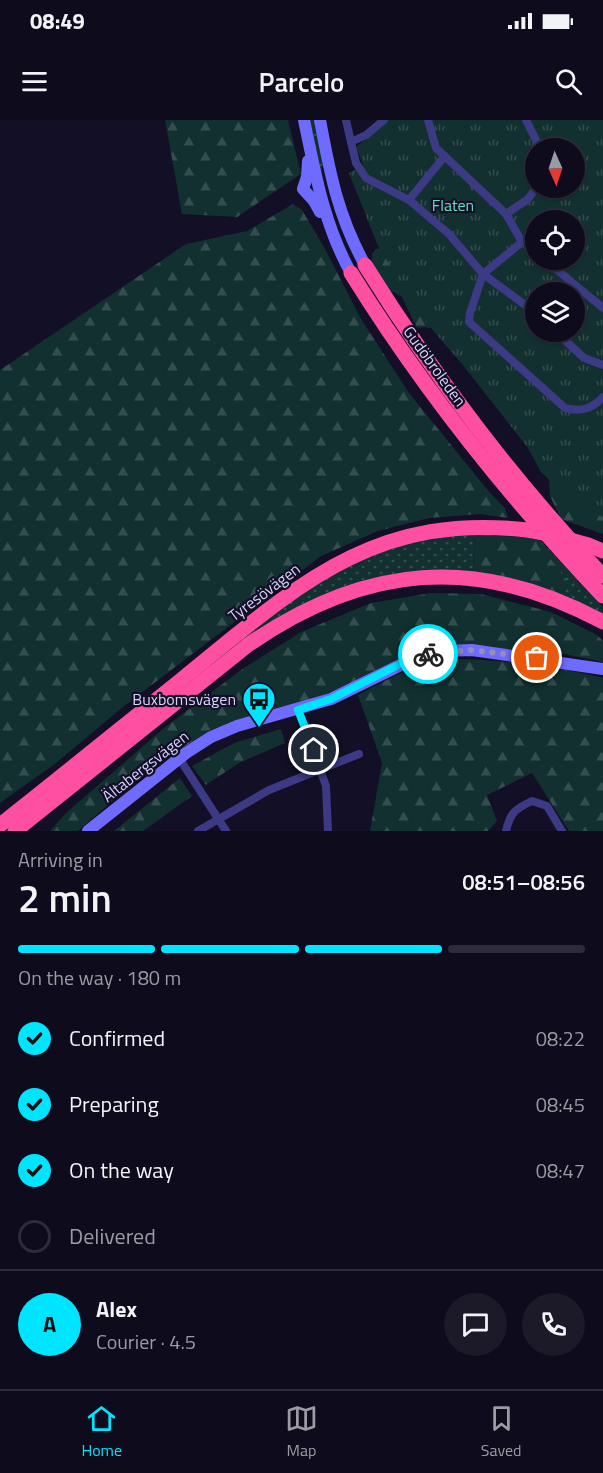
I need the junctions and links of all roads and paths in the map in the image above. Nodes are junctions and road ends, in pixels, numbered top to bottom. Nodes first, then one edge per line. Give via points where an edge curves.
1 (304, 120) edge
2 (320, 120) edge
3 (346, 120) edge
4 (384, 120) edge
5 (429, 120) edge
6 (526, 120) edge
7 (535, 138) edge
8 (308, 142) junction
9 (351, 142) junction
10 (444, 157) junction
11 (318, 186) junction
12 (303, 189) junction
13 (529, 198) edge
14 (409, 200) junction
15 (506, 214) junction
16 (344, 223) junction
17 (522, 242) junction
18 (525, 244) edge
19 (337, 246) junction
20 (365, 265) joint
21 (557, 270) edge
22 (351, 273) joint
23 (483, 274) junction
24 (525, 305) edge
25 (603, 308) edge
26 (567, 342) edge
27 (603, 365) edge
28 (603, 397) edge
29 (603, 552) edge
30 (603, 576) edge
31 (603, 596) edge
32 (603, 622) edge
33 (603, 669) edge
34 (298, 710) junction
35 (359, 754) dead end
36 (179, 758) junction
37 (320, 768) junction
38 (35, 797) junction
39 (0, 814) edge
40 (218, 819) junction
41 (0, 825) edge
42 (15, 831) edge
43 (88, 831) edge
44 (198, 831) edge
45 (226, 831) edge
46 (328, 831) edge
47 (506, 831) edge
48 (562, 831) edge

1 - 8 street, Gudöbroleden
2 - 16 street, Gudöbroleden
3 - 9 street
4 - 9 street
5 - 10 street via 436,148
6 - 7 street
8 - 11 street, Gudöbroleden
8 - 12 street via 308,172
9 - 14 street via 356,163 366,178
10 - 14 street
10 - 15 street
11 - 12 street
11 - 16 street via 328,192
11 - 19 street, Gudöbroleden
12 - 19 street via 314,201
13 - 15 street
14 - 23 street via 449,234
15 - 17 street
16 - 20 street, Gudöbroleden
17 - 18 street
17 - 23 street
19 - 22 street, Gudöbroleden
20 - 30 highway, Gudöbroleden via 423,355 481,434
21 - 25 street
22 - 31 highway, Gudöbroleden via 411,365 464,435 520,505
23 - 24 street
23 - 28 street via 469,322 565,408 583,410 595,406
26 - 27 street via 584,358
29 - 38 highway, Tyresövägen, bridge via 553,535 485,526 439,529 387,542 338,562 282,600
32 - 42 highway, Tyresövägen via 530,590 467,578 412,578 339,595 313,605 249,645
33 - 34 street, Ältabergsvägen via 486,651 444,651 404,662 346,692
34 - 36 street, Ältabergsvägen via 225,730
34 - 37 street
35 - 37 street
36 - 40 street
36 - 43 street, Ältabergsvägen
37 - 40 street via 269,790
37 - 46 street via 328,797
38 - 39 highway
38 - 41 highway, Tyresövägen
40 - 44 street
40 - 45 street
47 - 48 street via 509,817 532,801 547,806

